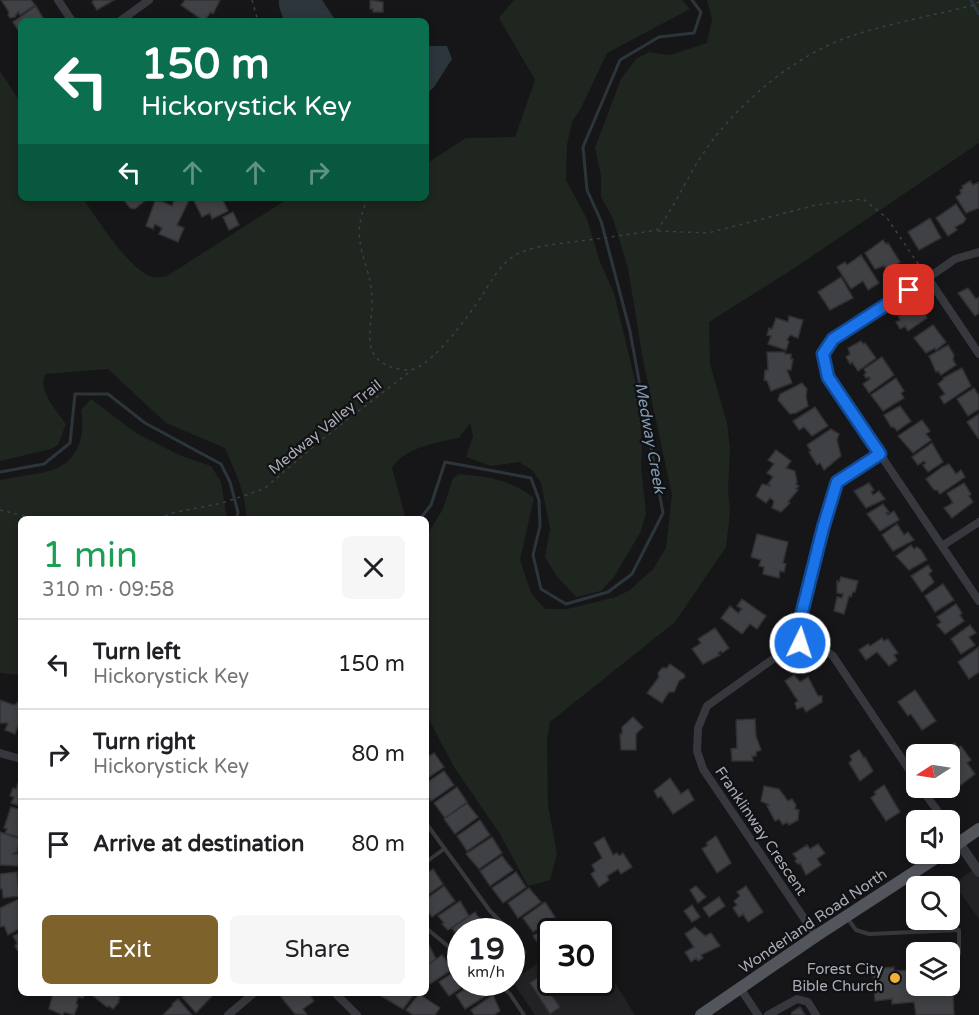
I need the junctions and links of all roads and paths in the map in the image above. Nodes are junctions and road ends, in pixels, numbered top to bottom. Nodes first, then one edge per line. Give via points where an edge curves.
1 (57, 0) edge
2 (149, 0) edge
3 (252, 0) edge
4 (979, 2) edge
5 (70, 18) edge
6 (124, 18) edge
7 (257, 18) edge
8 (366, 201) edge
9 (657, 231) junction
10 (979, 252) edge
11 (928, 278) junction
12 (979, 354) edge
13 (413, 370) junction
14 (880, 454) junction
15 (0, 510) edge
16 (4, 512) junction
17 (0, 514) edge
18 (22, 516) edge
19 (165, 516) edge
20 (979, 522) edge
21 (942, 546) junction
22 (979, 601) edge
23 (800, 643) junction
24 (0, 753) edge
25 (18, 758) edge
26 (906, 765) edge
27 (429, 827) edge
28 (979, 829) edge
29 (960, 842) edge
30 (444, 849) junction
31 (960, 852) edge
32 (429, 859) edge
33 (927, 864) edge
34 (979, 872) edge
35 (846, 916) junction
36 (497, 918) edge
37 (429, 930) edge
38 (816, 936) junction
39 (958, 942) edge
40 (447, 945) edge
41 (741, 988) junction
42 (250, 996) edge
43 (337, 996) edge
44 (511, 996) edge
45 (228, 1015) edge
46 (357, 1015) edge
47 (524, 1015) edge
48 (701, 1015) edge
49 (758, 1015) edge
50 (768, 1015) edge
51 (816, 1015) edge

1 - 5 street
2 - 6 street
3 - 7 path
4 - 9 path via 853,35 802,57 733,116 707,148
8 - 13 path via 358,227 362,257 372,285 368,339 375,356 386,365
9 - 11 path, Medway Valley Trail via 708,233 816,205 863,199 887,218
9 - 13 path, Medway Valley Trail via 544,246 517,254 503,265 454,333
10 - 11 street via 955,259
11 - 12 street
11 - 14 street via 833,339 823,354 828,377
13 - 19 path, Medway Valley Trail via 321,440 274,482 248,496
14 - 21 street
14 - 23 street via 837,482 798,628
15 - 16 path
16 - 17 path
16 - 18 path
20 - 21 street
21 - 22 street
23 - 26 street via 820,646 833,656
23 - 38 street, Franklinway Crescent via 708,706 698,728 697,752 702,769
24 - 25 street
27 - 30 lane
28 - 29 main road
30 - 32 lane
30 - 36 lane
31 - 34 street
33 - 35 main road, Wonderland Road North
35 - 38 main road, Wonderland Road North
35 - 39 lane via 856,930 869,934 958,930
37 - 40 lane
38 - 41 main road, Wonderland Road North
41 - 48 main road, Wonderland Road North
41 - 49 street
42 - 45 street
43 - 46 street
44 - 47 lane
50 - 51 street via 797,999 808,1002

